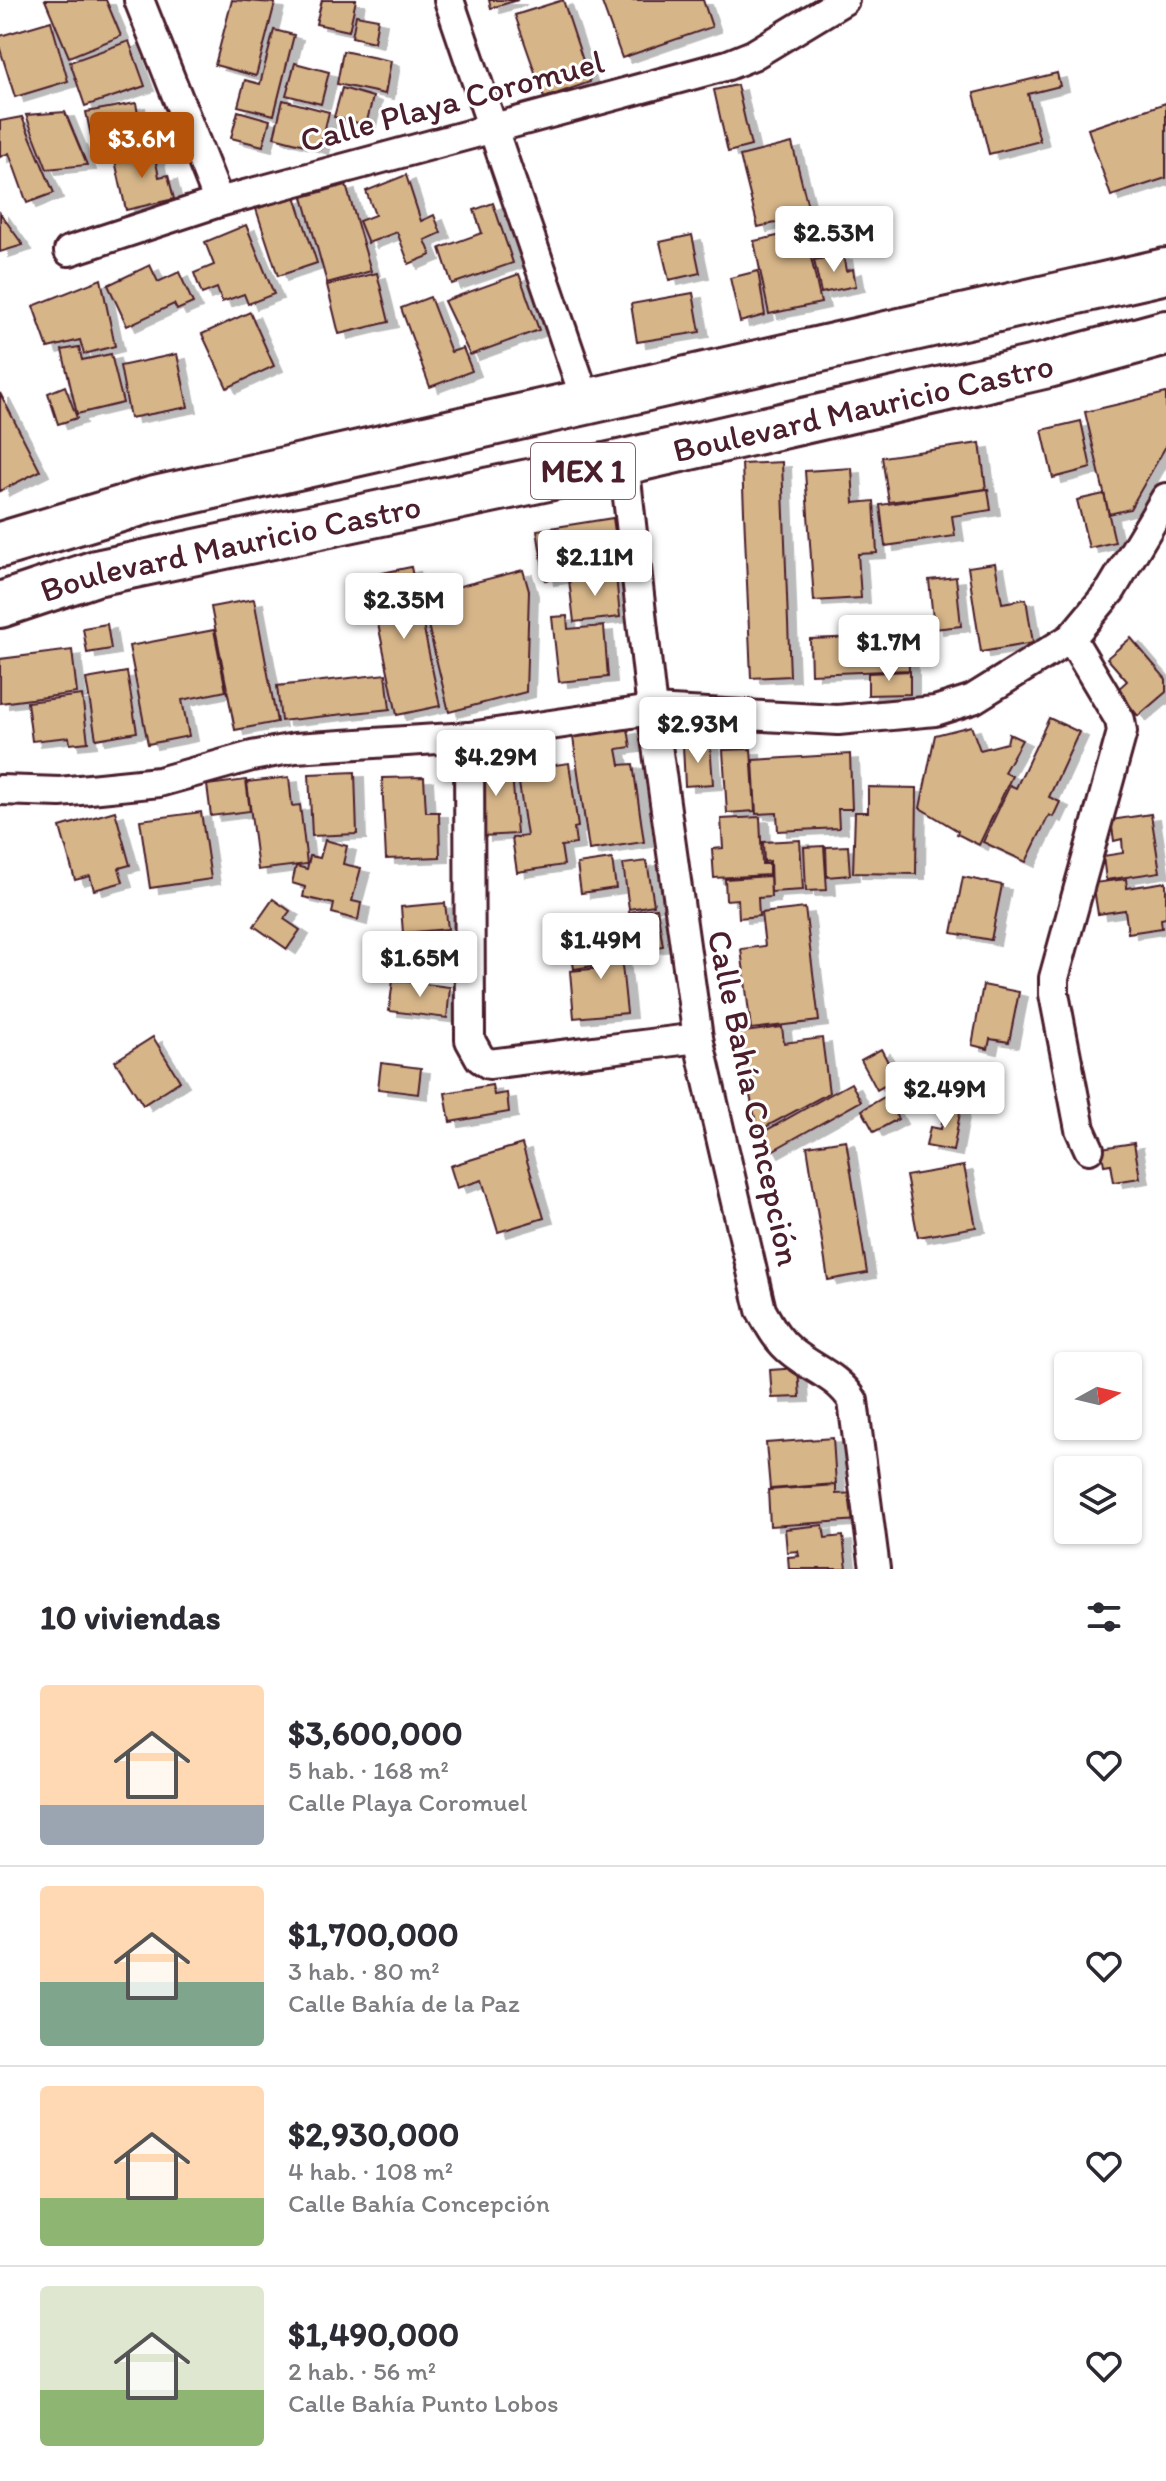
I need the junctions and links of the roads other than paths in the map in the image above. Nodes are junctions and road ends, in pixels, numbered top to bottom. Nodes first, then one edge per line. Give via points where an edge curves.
1 (139, 0) edge
2 (449, 0) edge
3 (844, 0) edge
4 (490, 127) junction
5 (219, 202) junction
6 (69, 251) dead end
7 (1166, 271) edge
8 (1166, 333) edge
9 (586, 401) junction
10 (624, 462) junction
11 (1166, 498) edge
12 (0, 545) edge
13 (0, 605) edge
14 (1071, 638) junction
15 (652, 710) junction
16 (469, 737) junction
17 (0, 790) edge
18 (698, 1038) junction
19 (1089, 1149) dead end
20 (875, 1569) edge

1 - 5 street
2 - 4 street
3 - 4 street, Calle Playa Coromuel via 728,65
4 - 5 street, Calle Playa Coromuel
4 - 9 street
5 - 6 street, Calle Playa Coromuel
7 - 9 main road, Boulevard Mauricio Castro / MEX 1
8 - 10 main road, Boulevard Mauricio Castro / MEX 1
9 - 12 main road, Boulevard Mauricio Castro / MEX 1 via 151,500
10 - 13 main road, Boulevard Mauricio Castro / MEX 1 via 96,573
10 - 15 street, Calle Bahía Concepción
11 - 14 street via 1111,590
14 - 15 street via 973,699 935,711 838,720
14 - 19 street via 1122,732 1054,978 1080,1129
15 - 16 street
15 - 18 street, Calle Bahía Concepción
16 - 17 street via 295,748 159,782 60,792
16 - 18 street via 470,1040 480,1058 489,1064
18 - 20 street, Calle Bahía Concepción via 761,1310 792,1352 837,1381 853,1401

